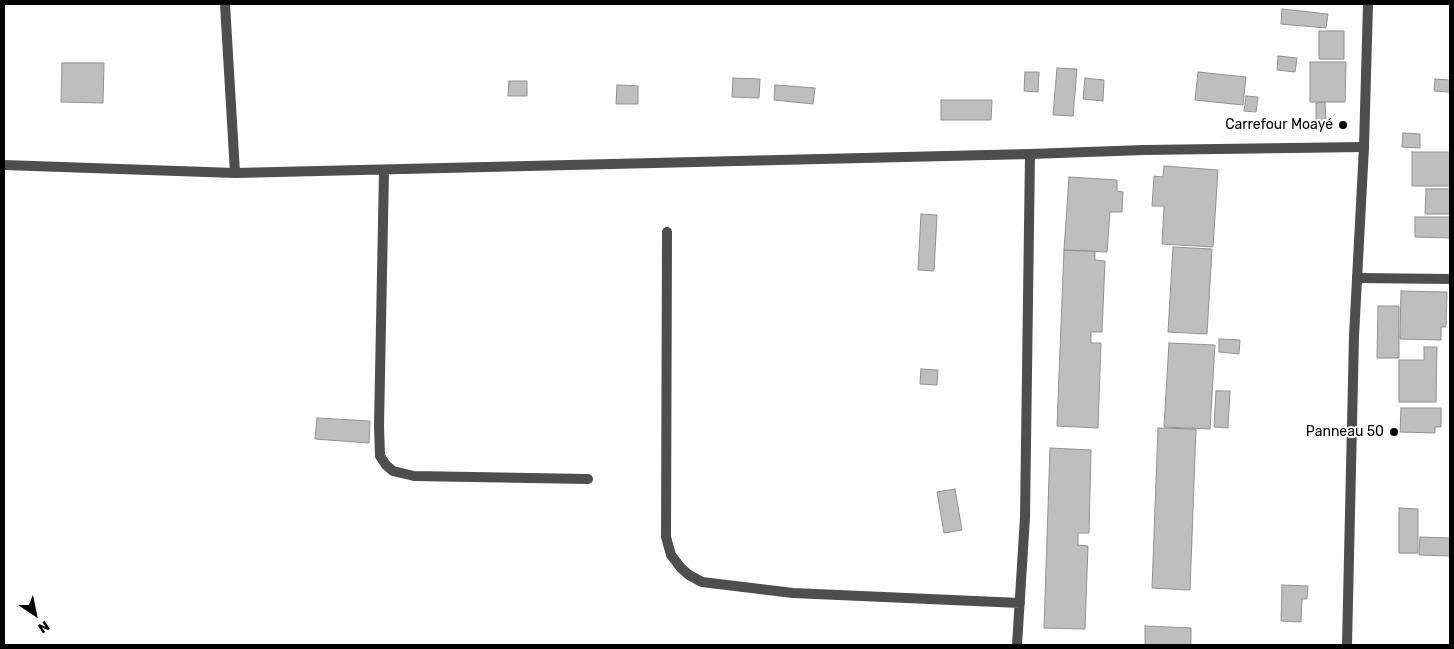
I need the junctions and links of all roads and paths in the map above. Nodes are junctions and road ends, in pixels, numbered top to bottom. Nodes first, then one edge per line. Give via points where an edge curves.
1 (225, 4) edge
2 (1368, 4) edge
3 (1364, 147) junction
4 (1030, 154) junction
5 (4, 165) edge
6 (384, 171) junction
7 (235, 173) junction
8 (668, 232) dead end
9 (1357, 278) junction
10 (1450, 279) edge
11 (588, 479) dead end
12 (1020, 603) junction
13 (1017, 645) edge
14 (1347, 645) edge

1 - 7 street
2 - 3 street
3 - 4 street
3 - 9 street
4 - 6 street
4 - 12 street via 1025,517
5 - 7 street
6 - 7 street
6 - 11 street via 378,426 380,456 386,466 414,476
8 - 12 street via 666,537 671,555 680,568 702,582 793,593
9 - 10 street
9 - 14 street
12 - 13 street

